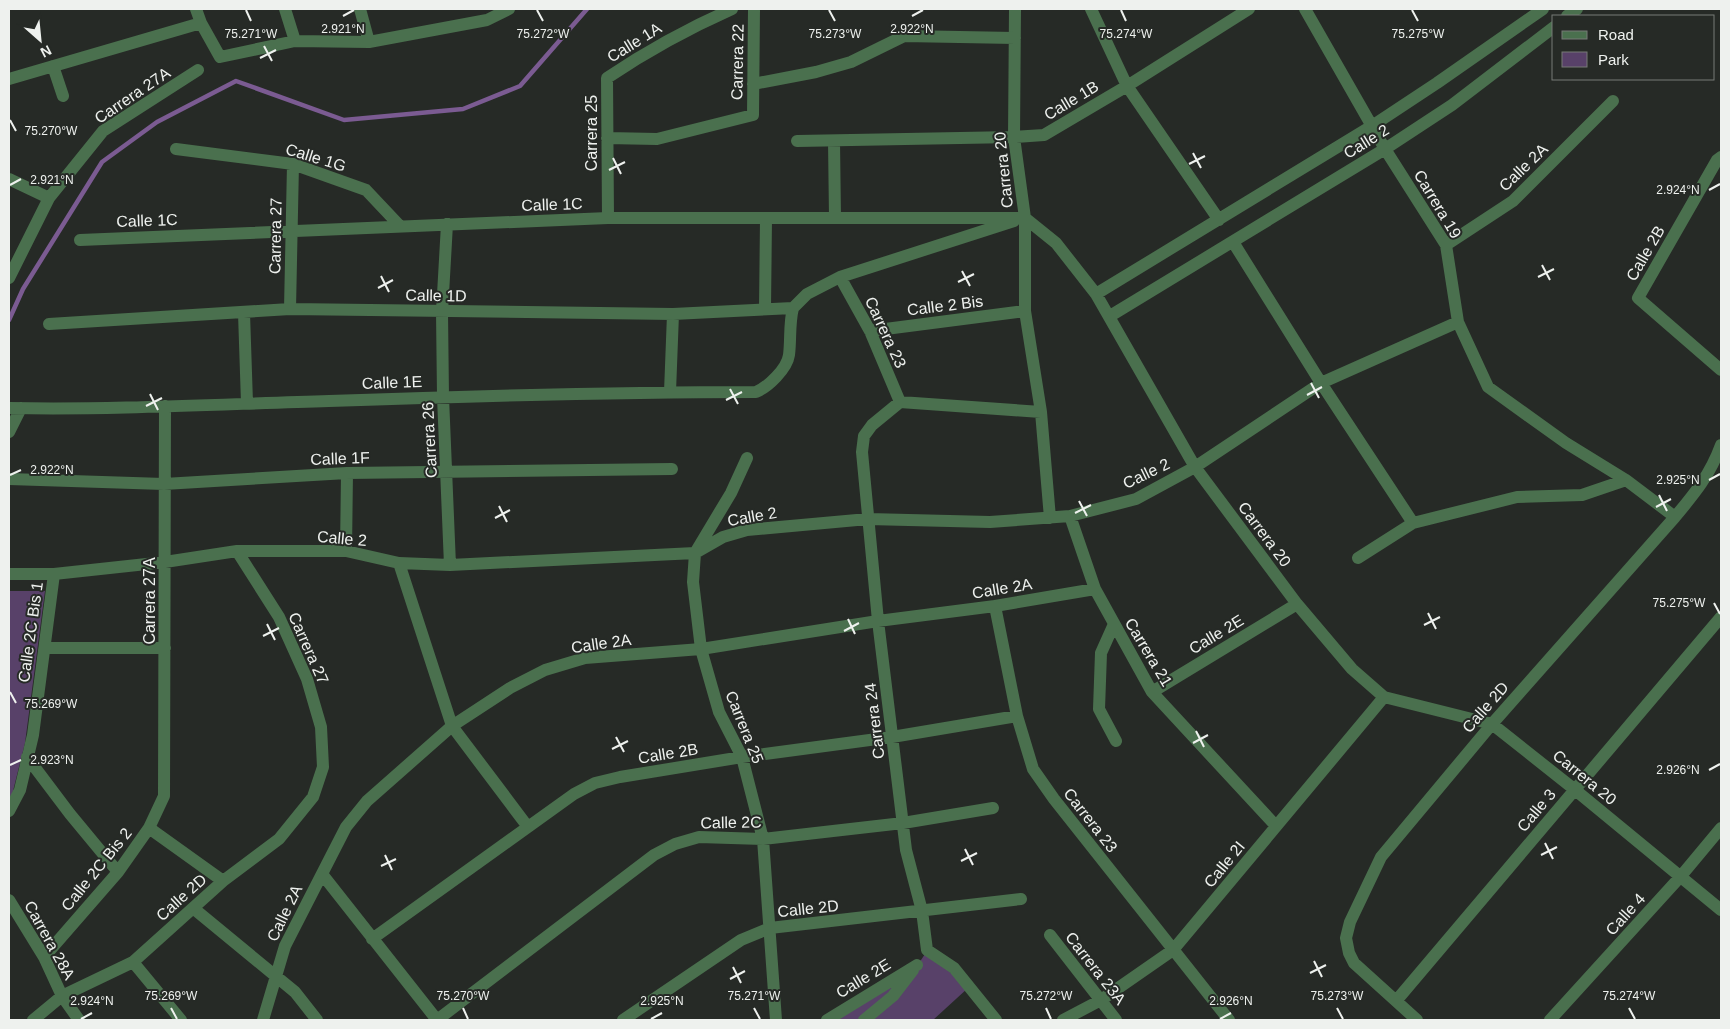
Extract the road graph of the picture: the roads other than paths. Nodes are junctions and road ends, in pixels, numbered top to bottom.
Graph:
1 (196, 9) edge
2 (284, 9) edge
3 (360, 9) edge
4 (509, 9) edge
5 (732, 9) edge
6 (754, 9) edge
7 (1015, 9) edge
8 (1091, 9) edge
9 (1249, 9) edge
10 (1306, 9) edge
11 (1543, 9) edge
12 (486, 14) edge
13 (200, 23) junction
14 (1552, 28) edge
15 (1014, 38) junction
16 (295, 41) junction
17 (369, 42) junction
18 (53, 66) junction
19 (198, 70) dead end
20 (9, 78) edge
21 (607, 78) joint
22 (753, 84) junction
23 (1127, 86) junction
24 (63, 96) dead end
25 (1613, 102) dead end
26 (1372, 126) junction
27 (1014, 137) junction
28 (607, 138) junction
29 (797, 141) dead end
30 (834, 141) junction
31 (176, 149) dead end
32 (1385, 149) junction
33 (1721, 156) edge
34 (293, 164) junction
35 (9, 179) edge
36 (49, 198) junction
37 (608, 218) junction
38 (836, 218) junction
39 (1025, 218) junction
40 (766, 219) junction
41 (1219, 220) junction
42 (447, 224) junction
43 (400, 226) junction
44 (291, 230) junction
45 (80, 240) dead end
46 (1233, 242) junction
47 (1446, 245) junction
48 (840, 277) junction
49 (9, 278) edge
50 (1096, 294) junction
51 (793, 308) junction
52 (290, 309) junction
53 (765, 309) junction
54 (1025, 311) junction
55 (442, 312) junction
56 (244, 313) junction
57 (673, 314) junction
58 (1110, 316) junction
59 (1458, 322) junction
60 (49, 324) dead end
61 (870, 331) junction
62 (1721, 370) edge
63 (1321, 383) junction
64 (670, 392) junction
65 (443, 397) junction
66 (900, 402) junction
67 (247, 403) junction
68 (165, 406) junction
69 (15, 408) edge
70 (1041, 412) junction
71 (9, 432) edge
72 (1721, 445) edge
73 (747, 458) dead end
74 (1195, 466) junction
75 (672, 469) dead end
76 (447, 472) junction
77 (347, 473) junction
78 (9, 479) edge
79 (1626, 480) junction
80 (164, 484) junction
81 (1070, 516) junction
82 (1675, 517) junction
83 (1050, 518) junction
84 (868, 519) junction
85 (1413, 523) junction
86 (237, 551) junction
87 (346, 551) junction
88 (696, 553) junction
89 (1358, 558) dead end
90 (165, 562) junction
91 (399, 563) junction
92 (450, 565) junction
93 (9, 574) edge
94 (54, 574) junction
95 (1095, 590) junction
96 (1297, 604) junction
97 (995, 606) junction
98 (878, 621) junction
99 (1114, 624) junction
100 (1719, 624) edge
101 (44, 648) junction
102 (165, 648) junction
103 (701, 648) junction
104 (1152, 692) junction
105 (1384, 697) junction
106 (1017, 716) junction
107 (1492, 724) junction
108 (452, 726) junction
109 (892, 737) junction
110 (1116, 741) dead end
111 (28, 757) junction
112 (742, 757) junction
113 (323, 767) joint
114 (1574, 789) junction
115 (164, 796) joint
116 (993, 808) dead end
117 (9, 810) edge
118 (903, 823) junction
119 (1276, 826) junction
120 (528, 827) junction
121 (149, 828) junction
122 (1721, 828) edge
123 (763, 839) junction
124 (118, 872) junction
125 (322, 874) junction
126 (1681, 876) junction
127 (223, 880) junction
128 (1021, 899) dead end
129 (9, 900) edge
130 (194, 908) junction
131 (1721, 910) edge
132 (922, 911) junction
133 (770, 928) junction
134 (1050, 935) dead end
135 (372, 939) junction
136 (927, 950) junction
137 (1174, 950) junction
138 (44, 957) junction
139 (133, 962) junction
140 (917, 965) junction
141 (276, 976) junction
142 (62, 996) junction
143 (1101, 1000) junction
144 (1396, 1001) junction
145 (33, 1020) edge
146 (79, 1020) edge
147 (181, 1020) edge
148 (264, 1020) edge
149 (317, 1020) edge
150 (437, 1020) edge
151 (623, 1020) edge
152 (776, 1020) edge
153 (827, 1020) edge
154 (866, 1020) edge
155 (996, 1020) edge
156 (1063, 1020) edge
157 (1116, 1020) edge
158 (1229, 1020) edge
159 (1417, 1020) edge
160 (1550, 1020) edge

1 - 13 street
2 - 16 street
3 - 17 street
4 - 12 street
5 - 21 street, Calle 1A
6 - 22 street, Carrera 22
7 - 15 street, Carrera 20
8 - 23 street
9 - 23 street, Calle 1B
10 - 26 street, Carrera 19
11 - 26 street, Calle 2
12 - 17 street
13 - 16 street
13 - 18 street
14 - 32 street, Calle 2
15 - 22 street
15 - 27 street, Carrera 20
16 - 17 street
18 - 20 street
18 - 24 street
19 - 36 street, Carrera 27A
21 - 28 street, Carrera 25
22 - 28 street, Carrera 22
23 - 27 street, Calle 1B
23 - 41 street
25 - 47 street, Calle 2A
26 - 32 street, Carrera 19
26 - 41 street, Calle 2
27 - 30 street, Calle 1B
27 - 39 street, Carrera 20
28 - 37 street, Carrera 25
29 - 30 street, Calle 1B
30 - 38 street
31 - 34 street, Calle 1G
32 - 46 street, Calle 2
32 - 47 street, Carrera 19
33 - 62 street, Calle 2B
34 - 43 street, Calle 1G
34 - 44 street, Carrera 27
35 - 36 street
36 - 49 street, Carrera 27A
37 - 40 street, Calle 1C
37 - 42 street, Calle 1C
38 - 39 street, Calle 1C
38 - 40 street, Calle 1C
39 - 48 street
39 - 50 street, Carrera 20
39 - 54 street
40 - 53 street
41 - 50 street, Calle 2
42 - 43 street, Calle 1C
42 - 55 street, Carrera 26
43 - 44 street, Calle 1C
44 - 45 street, Calle 1C
44 - 52 street, Carrera 27
46 - 58 street, Calle 2
46 - 63 street
47 - 59 street, Carrera 19
48 - 51 street
48 - 61 street, Carrera 23
50 - 58 street, Carrera 20
51 - 53 street, Calle 1D
51 - 64 street, Calle 1E
52 - 55 street, Calle 1D
52 - 56 street, Calle 1D
53 - 57 street, Calle 1D
54 - 61 street, Calle 2 Bis
54 - 70 street
55 - 57 street, Calle 1D
55 - 65 street, Carrera 26
56 - 60 street, Calle 1D
56 - 67 street
57 - 64 street
58 - 74 street, Carrera 20
59 - 63 street, Calle 2
59 - 79 street, Carrera 19
61 - 66 street, Carrera 23
63 - 74 street, Calle 2
63 - 85 street
64 - 65 street, Calle 1E
65 - 67 street, Calle 1E
65 - 76 street, Carrera 26
66 - 70 street
66 - 84 street, Carrera 24
67 - 68 street, Calle 1E
68 - 69 street, Calle 1E
68 - 80 street, Carrera 27A
69 - 71 street
70 - 83 street
72 - 82 street, Calle 2D
73 - 88 street, Carrera 25
74 - 81 street, Calle 2
74 - 96 street, Carrera 20
75 - 76 street, Calle 1F
76 - 77 street, Calle 1F
76 - 92 street, Carrera 26
77 - 80 street, Calle 1F
77 - 87 street
78 - 80 street, Calle 1F
79 - 82 street, Carrera 19
79 - 85 street
80 - 90 street, Carrera 27A
81 - 83 street, Calle 2
81 - 95 street, Carrera 21
82 - 107 street, Calle 2D
83 - 84 street, Calle 2
84 - 88 street, Calle 2
84 - 98 street, Carrera 24
85 - 89 street
86 - 87 street, Calle 2
86 - 90 street, Calle 2
86 - 113 street, Carrera 27
87 - 91 street, Calle 2
88 - 92 street, Calle 2
88 - 103 street, Carrera 25
90 - 94 street, Calle 2
90 - 102 street, Carrera 27A
91 - 92 street, Calle 2
91 - 108 street
93 - 94 street, Calle 2
94 - 101 street, Calle 2C Bis 1
95 - 97 street, Calle 2A
95 - 99 street, Carrera 21
96 - 104 street, Calle 2E
96 - 105 street, Carrera 20
97 - 98 street, Calle 2A
97 - 106 street, Carrera 23
98 - 103 street, Calle 2A
98 - 109 street, Carrera 24
99 - 104 street, Carrera 21
99 - 110 street
100 - 114 street, Calle 3
101 - 102 street
101 - 111 street, Calle 2C Bis 1
102 - 115 street, Carrera 27A
103 - 108 street, Calle 2A
103 - 112 street, Carrera 25
104 - 119 street, Carrera 21
105 - 107 street, Carrera 20
105 - 119 street, Calle 2I
106 - 109 street, Calle 2B
106 - 137 street, Carrera 23
107 - 114 street, Carrera 20
107 - 144 street, Calle 2D
108 - 120 street
108 - 125 street, Calle 2A
109 - 112 street, Calle 2B
109 - 118 street, Carrera 24
111 - 117 street, Calle 2C Bis 1
111 - 124 street
112 - 120 street, Calle 2B
112 - 123 street, Carrera 25
113 - 127 street, Calle 2D
114 - 126 street, Carrera 20
114 - 144 street, Calle 3
115 - 121 street, Calle 2C Bis 2
116 - 118 street, Calle 2C
118 - 123 street, Calle 2C
118 - 132 street, Carrera 24
119 - 137 street, Calle 2I
120 - 135 street, Calle 2B
121 - 124 street, Calle 2C Bis 2
121 - 127 street
122 - 126 street, Calle 4
123 - 133 street, Carrera 25
123 - 150 street, Calle 2C
124 - 138 street, Calle 2C Bis 2
125 - 135 street
125 - 141 street, Calle 2A
126 - 131 street, Carrera 20
126 - 160 street, Calle 4
127 - 130 street, Calle 2D
128 - 132 street, Calle 2D
129 - 138 street, Carrera 28A
130 - 139 street, Calle 2D
130 - 141 street
132 - 133 street, Calle 2D
132 - 136 street, Carrera 24
133 - 151 street, Calle 2D
133 - 152 street, Carrera 25
134 - 143 street, Carrera 23A
135 - 150 street
136 - 140 street, Calle 2E
136 - 155 street
137 - 143 street, Calle 2I
137 - 158 street, Carrera 23
138 - 142 street, Carrera 28A
139 - 142 street, Calle 2D
139 - 147 street
140 - 153 street, Calle 2E
140 - 154 street, Calle 2E
141 - 148 street, Calle 2A
141 - 149 street
142 - 145 street, Calle 2D
142 - 146 street, Carrera 28A
143 - 156 street, Calle 2I
143 - 157 street, Carrera 23A
144 - 159 street

